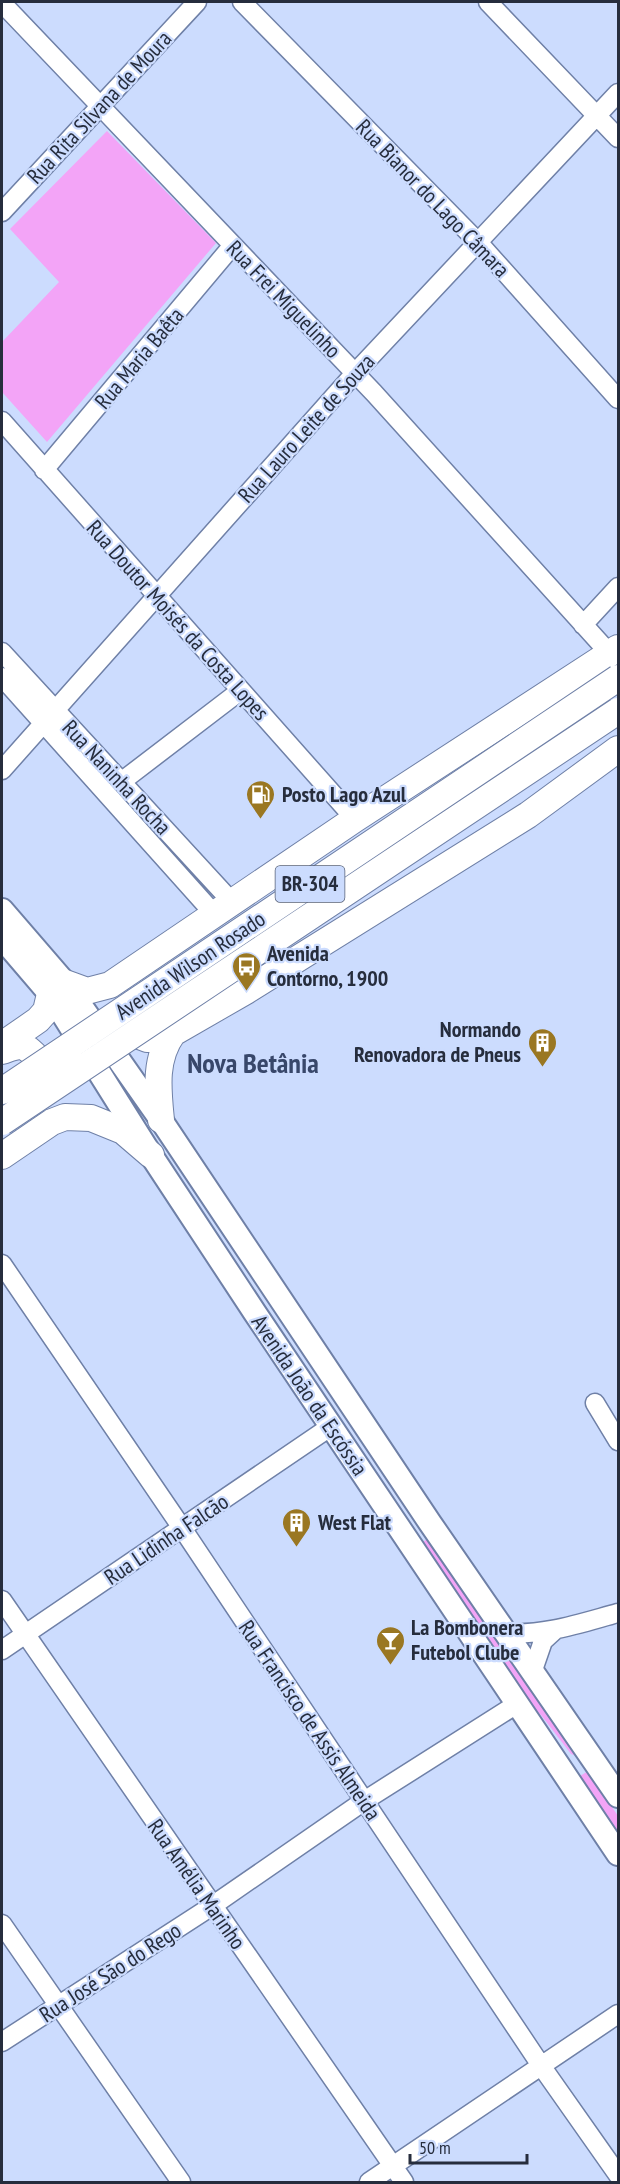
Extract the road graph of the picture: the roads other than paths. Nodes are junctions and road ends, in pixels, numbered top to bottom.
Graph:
1 (196, 2) edge
2 (242, 2) edge
3 (488, 2) edge
4 (2, 3) edge
5 (618, 93) edge
6 (100, 106) junction
7 (597, 116) junction
8 (618, 138) edge
9 (2, 212) edge
10 (478, 242) junction
11 (233, 245) junction
12 (355, 373) junction
13 (618, 399) edge
14 (2, 422) edge
15 (44, 470) junction
16 (618, 587) edge
17 (156, 596) junction
18 (583, 625) junction
19 (614, 651) edge
20 (2, 652) edge
21 (2, 677) edge
22 (618, 678) edge
23 (240, 691) junction
24 (618, 711) edge
25 (49, 717) junction
26 (618, 749) edge
27 (2, 770) edge
28 (121, 782) junction
29 (355, 819) junction
30 (224, 909) junction
31 (2, 910) edge
32 (2, 938) edge
33 (110, 985) junction
34 (57, 989) junction
35 (173, 1033) junction
36 (2, 1045) edge
37 (2, 1052) edge
38 (2, 1091) edge
39 (161, 1120) junction
40 (2, 1122) edge
41 (27, 1139) junction
42 (151, 1155) junction
43 (2, 1156) edge
44 (2, 1264) edge
45 (255, 1313) junction
46 (334, 1381) junction
47 (595, 1403) dead end
48 (330, 1427) junction
49 (618, 1441) edge
50 (358, 1468) junction
51 (430, 1523) junction
52 (182, 1528) junction
53 (2, 1600) edge
54 (618, 1613) edge
55 (555, 1630) junction
56 (504, 1633) junction
57 (25, 1634) junction
58 (2, 1650) edge
59 (532, 1670) junction
60 (517, 1704) junction
61 (531, 1724) junction
62 (593, 1757) junction
63 (618, 1796) edge
64 (364, 1801) junction
65 (618, 1854) edge
66 (212, 1906) junction
67 (2, 1924) edge
68 (58, 2006) junction
69 (618, 2014) edge
70 (2, 2042) edge
71 (542, 2067) junction
72 (393, 2166) junction
73 (618, 2175) edge
74 (181, 2182) edge
75 (369, 2182) edge
76 (404, 2182) edge

1 - 6 street, Rua Rita Silvana de Moura
2 - 10 street, Rua Bianor do Lago Câmara
3 - 7 street
4 - 6 street, Rua Frei Miguelinho
5 - 7 street, Rua Lauro Leite de Souza
6 - 9 street, Rua Rita Silvana de Moura
6 - 11 street, Rua Frei Miguelinho
7 - 8 street
7 - 10 street, Rua Lauro Leite de Souza
10 - 12 street, Rua Lauro Leite de Souza
10 - 13 street, Rua Bianor do Lago Câmara
11 - 12 street, Rua Frei Miguelinho
11 - 15 street, Rua Maria Baêta
12 - 17 street, Rua Lauro Leite de Souza
12 - 18 street, Rua Frei Miguelinho
14 - 15 street, Rua Doutor Moisés da Costa Lopes
15 - 17 street, Rua Doutor Moisés da Costa Lopes
16 - 18 street
17 - 23 street, Rua Doutor Moisés da Costa Lopes
17 - 25 street, Rua Lauro Leite de Souza
18 - 19 street, Rua Frei Miguelinho
19 - 29 highway
20 - 25 street, Rua Naninha Rocha
21 - 25 street, Rua Naninha Rocha
22 - 38 highway, Avenida Wilson Rosado / BR-304, bridge
23 - 28 street
23 - 29 street, Rua Doutor Moisés da Costa Lopes
24 - 40 highway, Avenida Wilson Rosado / BR-304, bridge
25 - 27 street, Rua Lauro Leite de Souza
25 - 28 street, Rua Naninha Rocha
25 - 30 street, Rua Naninha Rocha
26 - 35 highway
28 - 30 street, Rua Naninha Rocha
29 - 30 highway
30 - 33 highway
31 - 34 main road, Avenida João da Escóssia
32 - 34 main road, Avenida João da Escóssia
33 - 34 highway
33 - 35 highway
34 - 36 highway
34 - 39 main road, Avenida João da Escóssia
34 - 42 main road, Avenida João da Escóssia
35 - 39 highway
37 - 41 highway
39 - 46 main road, Avenida João da Escóssia
41 - 42 highway
41 - 43 highway
42 - 45 main road, Avenida João da Escóssia
44 - 52 street, Rua Francisco de Assis Almeida
45 - 46 main road
45 - 48 main road, Avenida João da Escóssia
46 - 51 main road, Avenida João da Escóssia
47 - 49 street
48 - 50 main road, Avenida João da Escóssia
48 - 52 street, Rua Lidinha Falcão
50 - 51 main road
50 - 60 main road, Avenida João da Escóssia
51 - 56 main road, Avenida João da Escóssia
52 - 57 street, Rua Lidinha Falcão
52 - 64 street, Rua Francisco de Assis Almeida
53 - 57 street, Rua Amélia Marinho
54 - 55 street
55 - 56 street
55 - 59 street
56 - 59 main road, Avenida João da Escóssia
57 - 58 street, Rua Lidinha Falcão
57 - 66 street, Rua Amélia Marinho
59 - 62 main road, Avenida João da Escóssia
60 - 61 main road, Avenida João da Escóssia
60 - 64 street, Rua José São do Rego
61 - 62 main road
61 - 65 main road, Avenida João da Escóssia
62 - 63 main road, Avenida João da Escóssia
64 - 66 street, Rua José São do Rego
64 - 71 street, Rua Francisco de Assis Almeida
66 - 68 street, Rua José São do Rego
66 - 72 street, Rua Amélia Marinho
67 - 68 street
68 - 70 street, Rua José São do Rego
68 - 74 street
69 - 71 street
71 - 72 street
71 - 73 street, Rua Francisco de Assis Almeida
72 - 75 street
72 - 76 street, Rua Amélia Marinho

